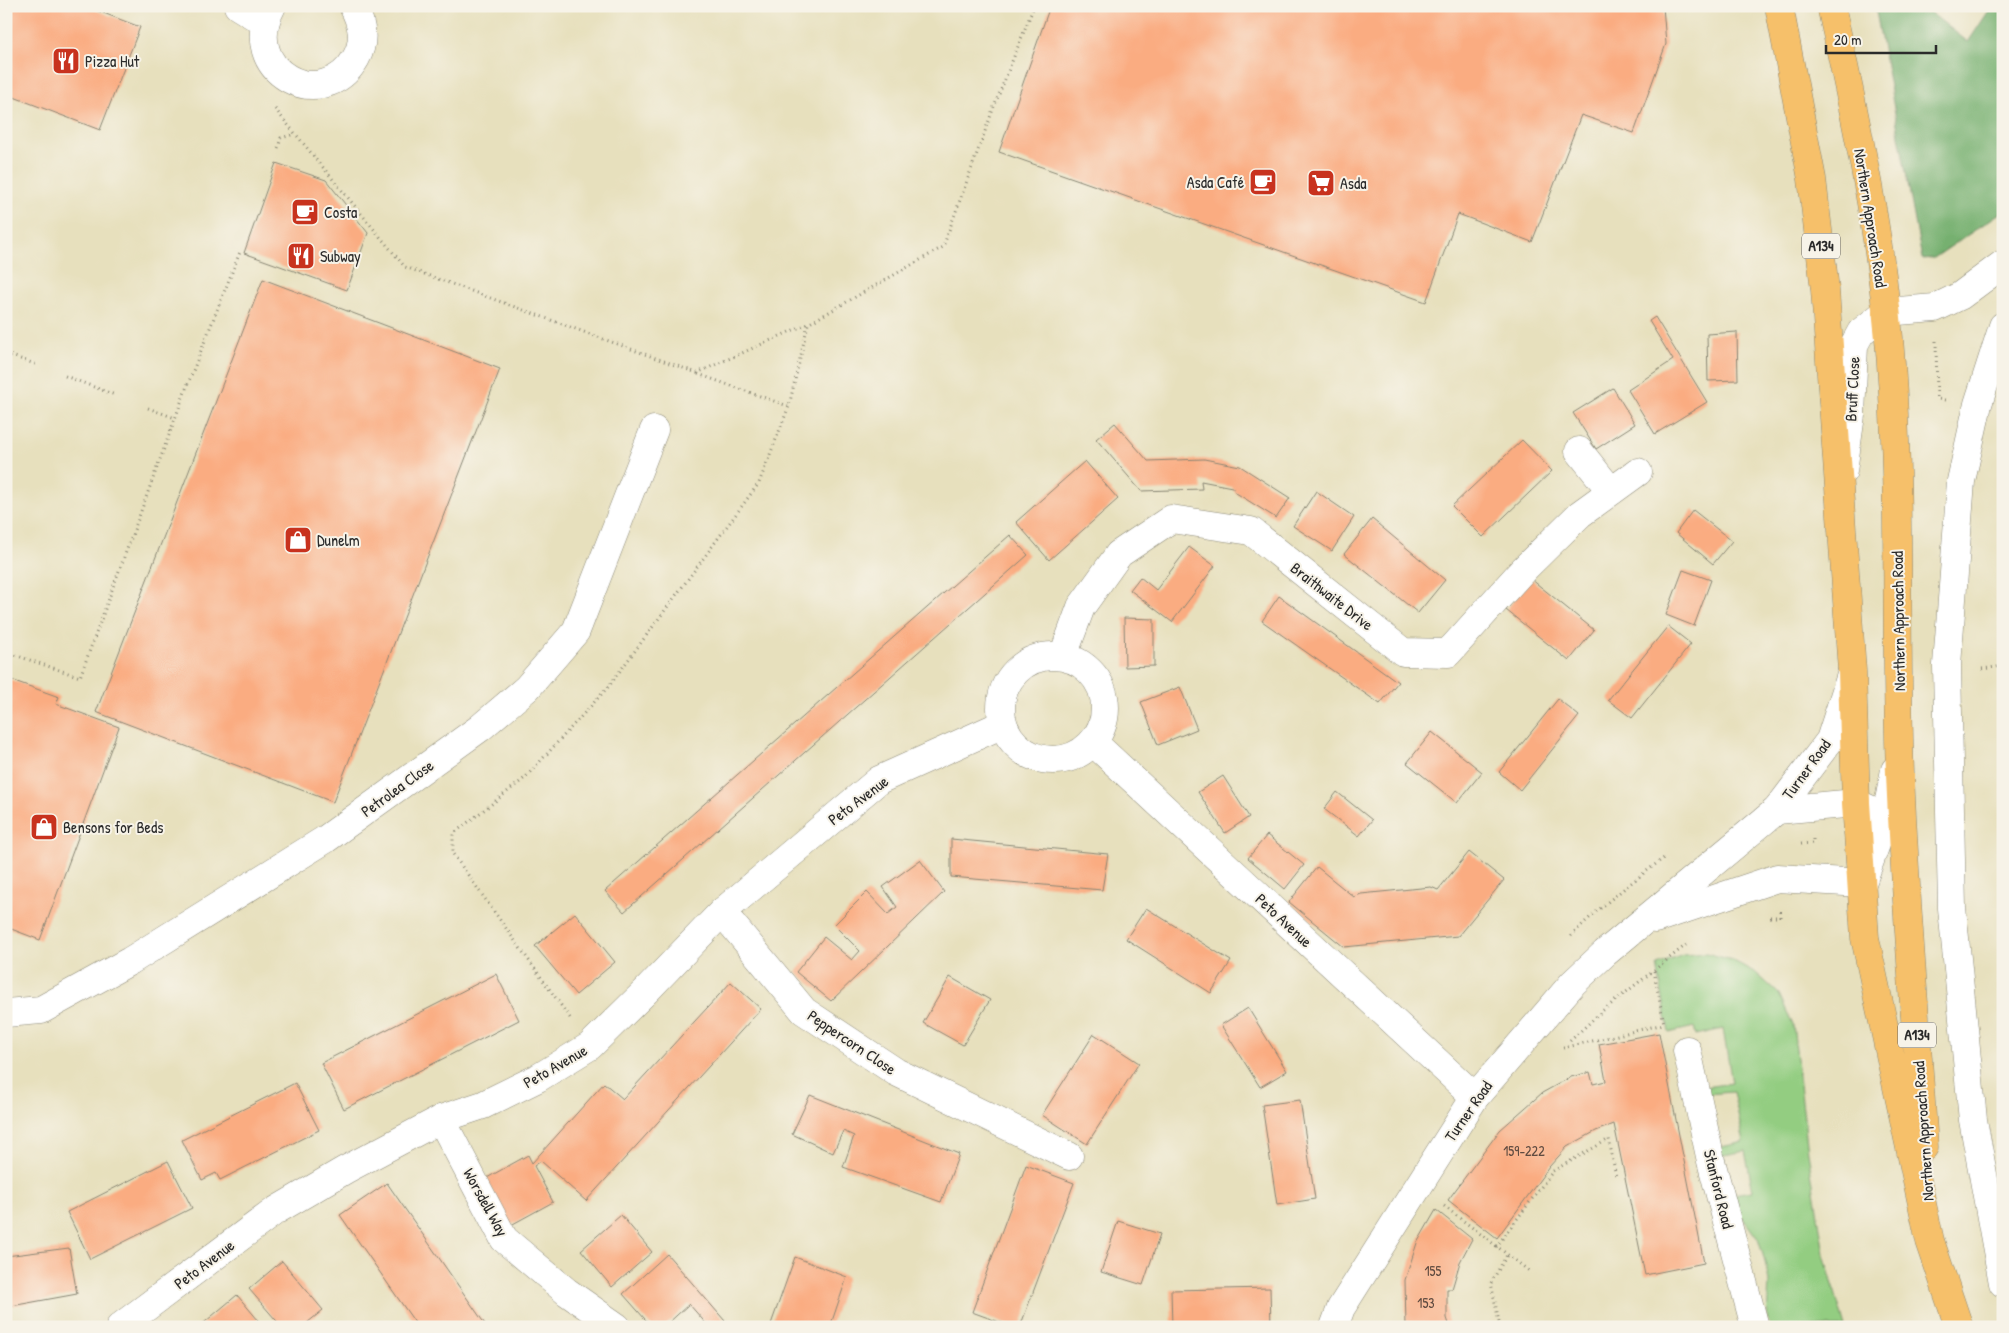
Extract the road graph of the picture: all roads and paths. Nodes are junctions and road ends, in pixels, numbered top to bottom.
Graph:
1 (238, 6) edge
2 (353, 6) edge
3 (1034, 6) edge
4 (1779, 6) edge
5 (1832, 6) edge
6 (268, 14) edge
7 (272, 105) dead end
8 (295, 134) junction
9 (278, 148) dead end
10 (240, 252) dead end
11 (2003, 264) edge
12 (1886, 312) junction
13 (808, 324) junction
14 (2003, 326) edge
15 (6, 354) edge
16 (35, 364) dead end
17 (697, 373) junction
18 (65, 376) dead end
19 (115, 395) dead end
20 (789, 406) junction
21 (148, 408) dead end
22 (175, 418) junction
23 (654, 430) dead end
24 (1579, 451) dead end
25 (1638, 472) dead end
26 (1839, 489) junction
27 (1611, 491) junction
28 (6, 652) edge
29 (1063, 656) junction
30 (2003, 666) edge
31 (1852, 671) junction
32 (1982, 679) dead end
33 (1003, 724) junction
34 (1094, 743) junction
35 (1856, 803) junction
36 (1777, 810) junction
37 (1894, 823) junction
38 (1862, 883) junction
39 (722, 912) junction
40 (1763, 917) dead end
41 (1780, 917) dead end
42 (1640, 924) junction
43 (1693, 940) dead end
44 (1654, 971) junction
45 (1997, 1005) dead end
46 (6, 1014) edge
47 (1664, 1024) junction
48 (2003, 1044) edge
49 (590, 1046) junction
50 (1563, 1048) junction
51 (1687, 1050) joint
52 (1556, 1054) dead end
53 (1475, 1097) junction
54 (442, 1119) junction
55 (1069, 1156) dead end
56 (1616, 1177) dead end
57 (1441, 1204) dead end
58 (1930, 1241) junction
59 (1496, 1247) junction
60 (1507, 1255) junction
61 (1529, 1272) dead end
62 (2003, 1283) edge
63 (126, 1325) edge
64 (617, 1327) edge
65 (1334, 1327) edge
66 (1500, 1327) edge
67 (1755, 1327) edge
68 (1959, 1327) edge

1 - 6 street
2 - 6 street
3 - 13 path
4 - 26 main road, A134
5 - 12 main road, Northern Approach Road / A134
7 - 8 path
8 - 9 path
8 - 17 path
10 - 22 path
11 - 12 street
12 - 26 street, Bruff Close
12 - 37 main road, Northern Approach Road / A134
13 - 17 path
13 - 20 path
14 - 62 street
15 - 16 path
17 - 20 path
18 - 19 path
20 - 49 path
21 - 22 path
22 - 28 path
23 - 46 street, Petrolea Close
24 - 27 street
25 - 27 street, Braithwaite Drive
26 - 31 main road, A134
27 - 29 street, Braithwaite Drive
29 - 33 street
29 - 34 street
30 - 32 path
31 - 35 main road, A134
31 - 36 street, Turner Road
33 - 34 street
33 - 39 street, Peto Avenue
34 - 53 street, Peto Avenue
35 - 36 street, Turner Road
35 - 37 street, Turner Road
35 - 38 main road, A134
36 - 42 street, Turner Road
37 - 38 street
37 - 58 main road, Northern Approach Road / A134
38 - 42 street, Turner Road
38 - 58 main road, Northern Approach Road / A134
39 - 49 street, Peto Avenue
39 - 55 street, Peppercorn Close
40 - 41 path
42 - 53 street, Turner Road
43 - 44 path
44 - 47 path
44 - 50 path
45 - 48 path
47 - 50 path
47 - 51 path
49 - 54 street, Peto Avenue
50 - 52 path
51 - 67 street, Stanford Road
53 - 65 street, Turner Road
54 - 63 street, Peto Avenue
54 - 64 street, Worsdell Way
56 - 59 path
57 - 59 path
58 - 68 main road, Northern Approach Road / A134
59 - 60 path
60 - 61 path
60 - 66 path

